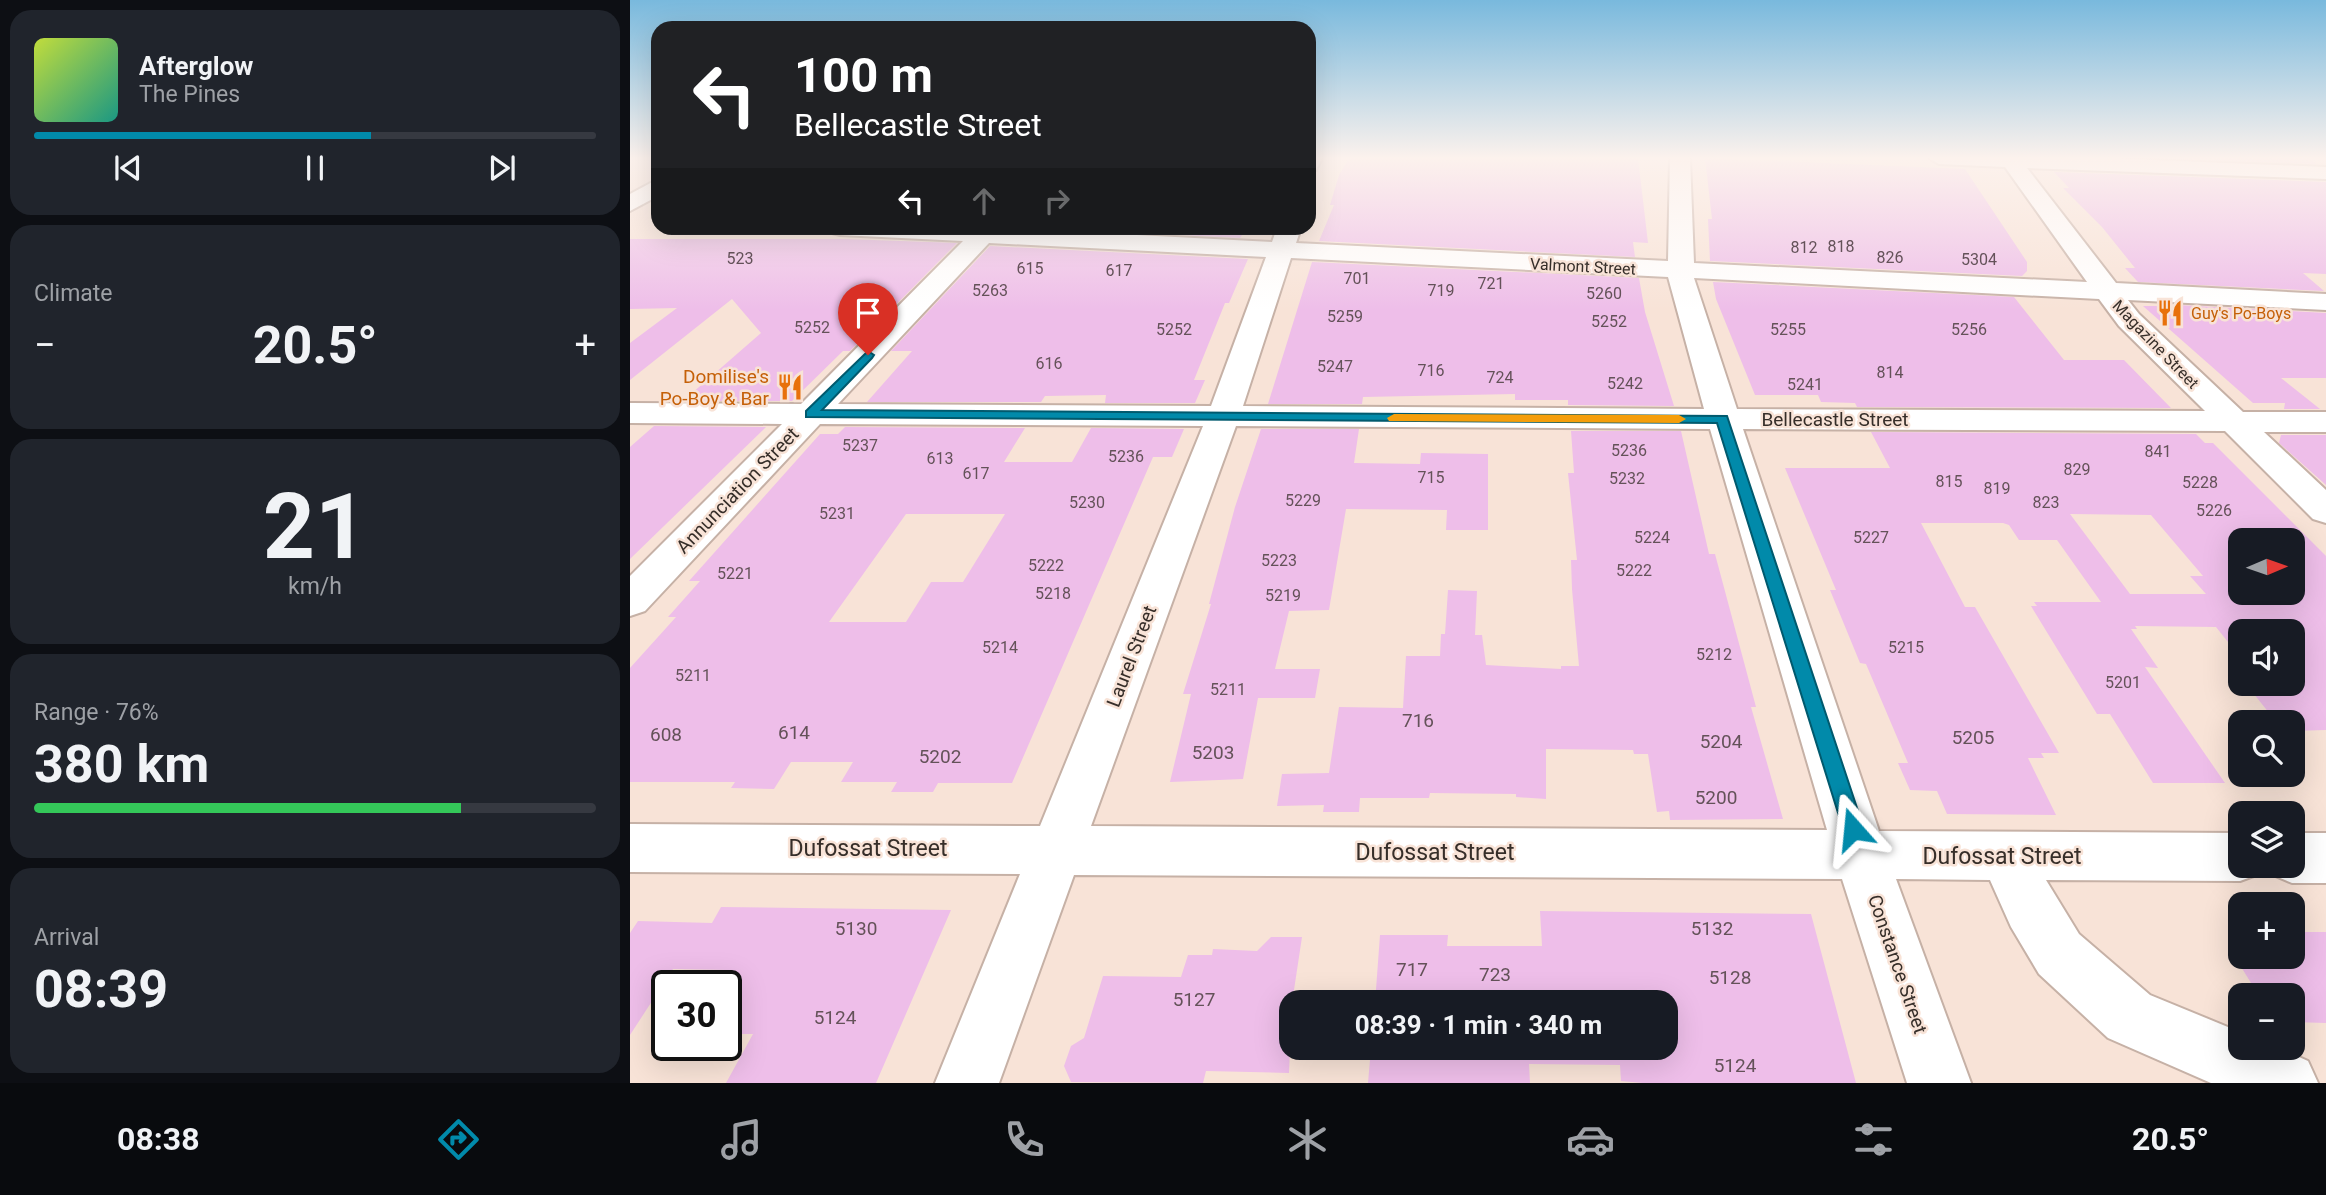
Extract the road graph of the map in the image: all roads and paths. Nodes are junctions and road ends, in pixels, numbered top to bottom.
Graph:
1 (1680, 209) edge
2 (2045, 209) edge
3 (983, 235) edge
4 (1115, 235) edge
5 (1286, 239) edge
6 (1679, 270) junction
7 (2107, 293) junction
8 (2326, 302) edge
9 (630, 413) edge
10 (811, 414) junction
11 (1223, 418) junction
12 (1722, 419) junction
13 (2232, 422) junction
14 (2326, 422) edge
15 (2326, 511) edge
16 (630, 601) edge
17 (630, 848) edge
18 (1056, 849) junction
19 (1861, 855) junction
20 (2006, 856) junction
21 (2228, 857) edge
22 (2305, 858) edge
23 (2326, 858) edge
24 (967, 1083) edge
25 (1939, 1083) edge
26 (2286, 1083) edge

1 - 6 street, Constance Street
2 - 7 street, Magazine Street
3 - 10 street, Annunciation Street
4 - 5 street, Valmont Street
5 - 6 street, Valmont Street
5 - 11 street, Laurel Street
6 - 7 street, Valmont Street
6 - 12 street, Constance Street
7 - 8 street, Valmont Street
7 - 13 street, Magazine Street
9 - 10 street, Bellecastle Street
10 - 11 street, Bellecastle Street
10 - 16 street, Annunciation Street
11 - 12 street, Bellecastle Street
11 - 18 street, Laurel Street
12 - 13 street, Bellecastle Street
12 - 19 street, Constance Street
13 - 14 street, Bellecastle Street
13 - 15 street, Magazine Street
17 - 18 street, Dufossat Street
18 - 19 street, Dufossat Street
18 - 24 street, Laurel Street
19 - 20 street, Dufossat Street
19 - 25 street, Constance Street
20 - 21 street, Dufossat Street
20 - 26 street
22 - 23 street

